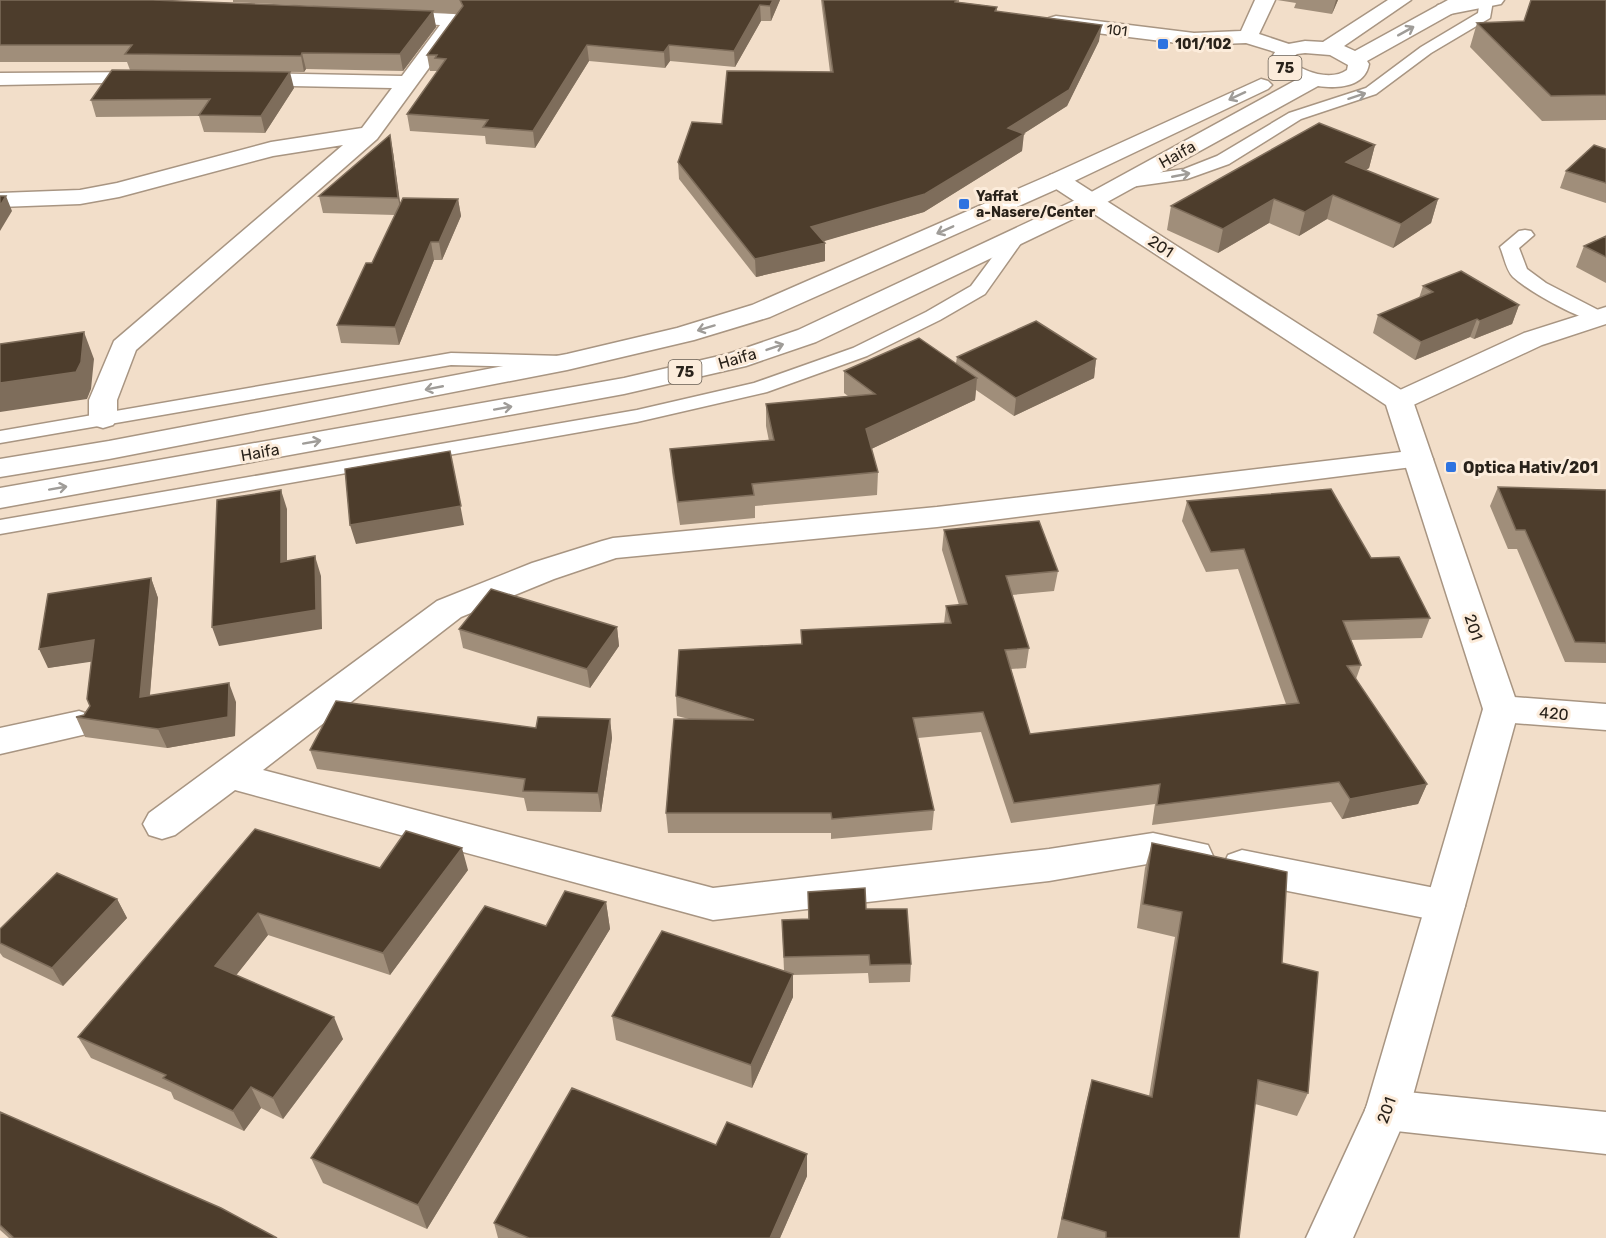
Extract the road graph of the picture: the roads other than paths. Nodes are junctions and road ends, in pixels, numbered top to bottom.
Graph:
1 (1265, 0) edge
2 (1401, 0) edge
3 (1490, 1) edge
4 (1453, 5) edge
5 (373, 16) edge
6 (1035, 20) edge
7 (1248, 37) junction
8 (1327, 48) junction
9 (1355, 59) junction
10 (1297, 67) junction
11 (177, 78) edge
12 (223, 78) edge
13 (0, 79) edge
14 (407, 82) junction
15 (369, 134) junction
16 (1058, 180) junction
17 (1123, 183) junction
18 (0, 200) edge
19 (1092, 201) junction
20 (1525, 235) dead end
21 (1017, 236) junction
22 (1602, 316) edge
23 (567, 362) junction
24 (1399, 401) junction
25 (103, 419) junction
26 (0, 437) edge
27 (1418, 459) junction
28 (0, 468) edge
29 (0, 498) edge
30 (0, 527) edge
31 (1501, 709) junction
32 (1606, 717) edge
33 (79, 724) edge
34 (0, 741) edge
35 (231, 776) junction
36 (162, 824) dead end
37 (1445, 906) junction
38 (1387, 1110) junction
39 (1606, 1132) edge
40 (1329, 1238) edge

1 - 7 main road
2 - 8 main road
3 - 4 main road
17 -> 3 lane
9 -> 4 main road
5 - 14 main road
6 - 7 main road, 101
7 - 10 main road
8 - 9 main road, 75
8 - 10 main road, 75
9 - 10 main road, 75
10 -> 16 main road, Haifa / 75
10 - 17 main road, Haifa / 75
11 - 13 main road
12 - 14 main road
14 - 15 main road
15 - 18 main road
15 - 25 main road
16 - 19 main road, 201
16 -> 23 main road, Haifa / 75
17 - 19 main road, Haifa / 75
19 - 21 main road, Haifa / 75
19 - 24 main road, 201
20 - 22 lane
29 -> 21 main road, Haifa / 75
21 - 30 lane
22 - 24 main road
23 - 25 lane
23 -> 28 main road, Haifa / 75
24 - 27 main road, 201
25 - 26 lane
27 - 31 main road, 201
27 - 35 main road
31 - 32 main road, 420
31 - 37 main road, 201
33 - 34 main road
35 - 36 main road
35 - 37 main road
37 - 38 main road, 201
38 - 39 main road
38 - 40 main road, 201

